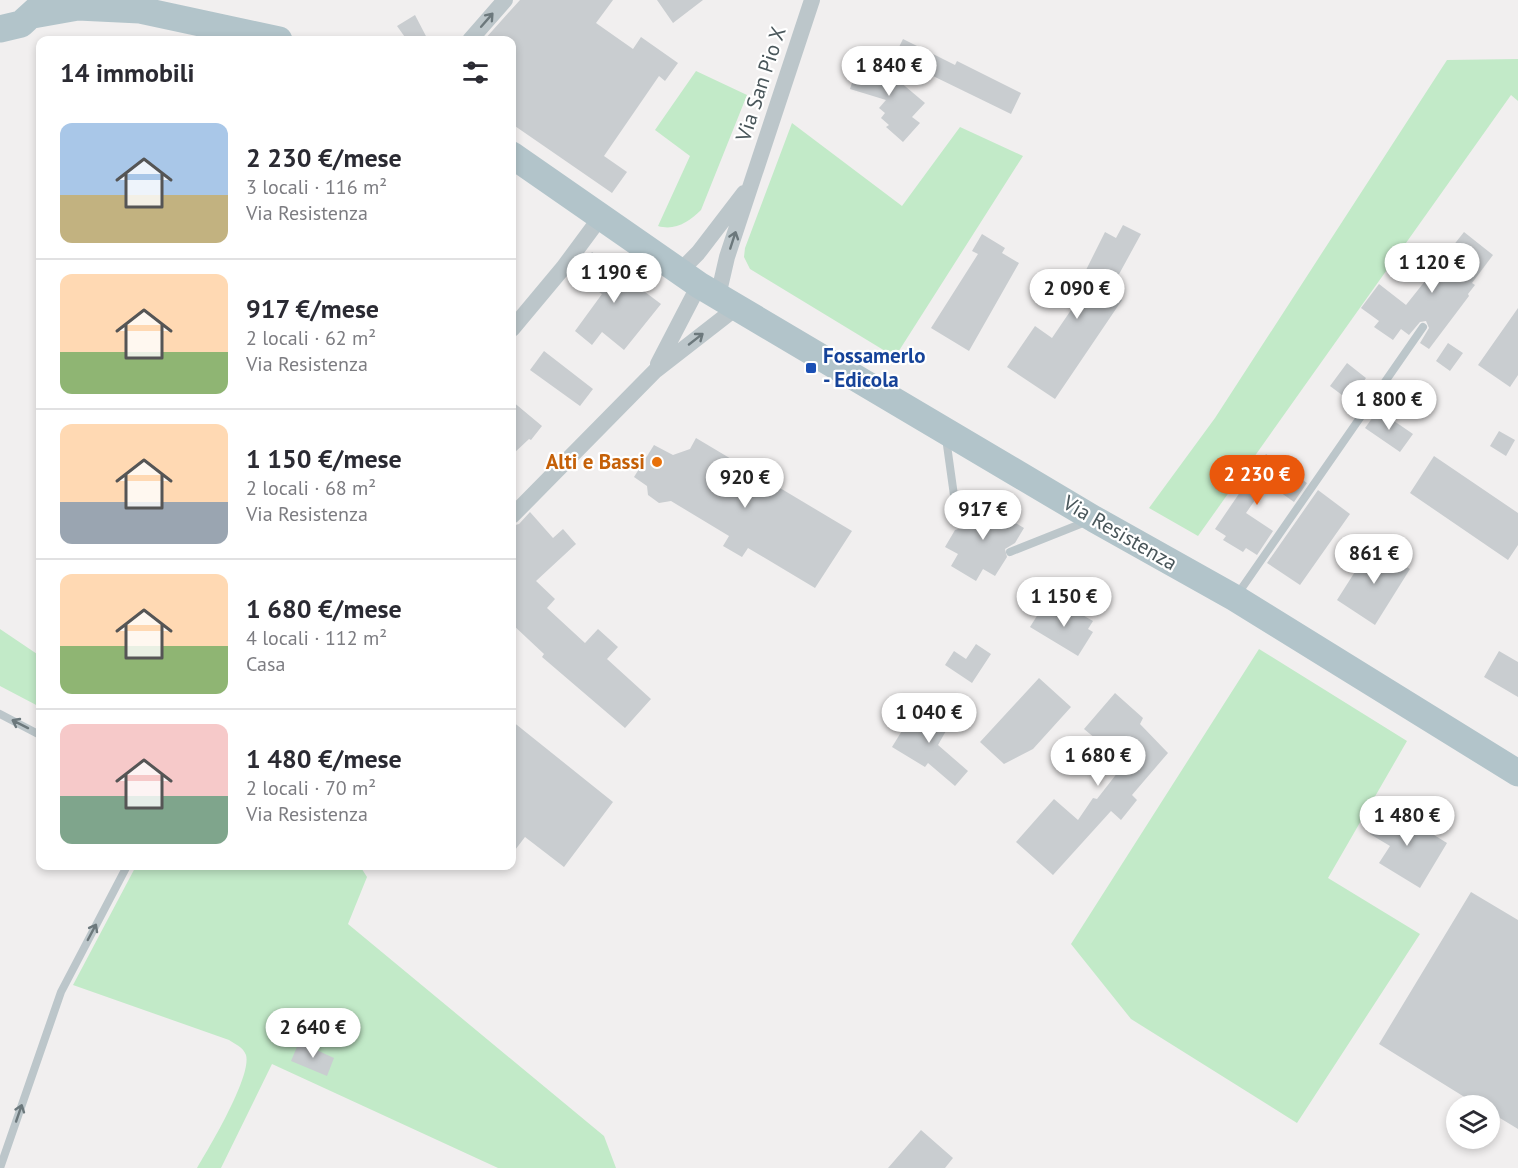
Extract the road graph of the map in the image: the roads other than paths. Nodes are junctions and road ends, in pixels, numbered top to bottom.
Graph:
1 (505, 0) edge
2 (812, 0) edge
3 (129, 5) edge
4 (39, 8) edge
5 (0, 29) edge
6 (262, 36) edge
7 (474, 36) edge
8 (516, 158) edge
9 (752, 183) junction
10 (600, 218) junction
11 (708, 290) junction
12 (516, 324) edge
13 (1423, 327) dead end
14 (655, 370) junction
15 (944, 429) junction
16 (516, 512) edge
17 (1094, 519) junction
18 (958, 524) dead end
19 (1010, 552) dead end
20 (1235, 598) junction
21 (0, 714) edge
22 (36, 733) edge
23 (1518, 773) edge
24 (125, 870) edge
25 (0, 1168) edge

7 -> 1 street
2 - 9 street, Via San Pio X
3 - 4 main road
3 - 6 main road
4 - 5 main road
8 - 10 main road, Via Resistenza
11 -> 9 street, Via San Pio X
9 - 11 street, Via San Pio X
10 - 11 main road, Via Resistenza
10 - 12 street
14 -> 11 street
11 - 14 street
11 - 15 main road, Via Resistenza
13 - 20 lane
14 - 16 street
15 - 17 main road, Via Resistenza
15 - 18 lane
17 - 19 lane
17 - 20 main road, Via Resistenza
20 - 23 main road, Via Resistenza
22 -> 21 lane
25 -> 24 lane

